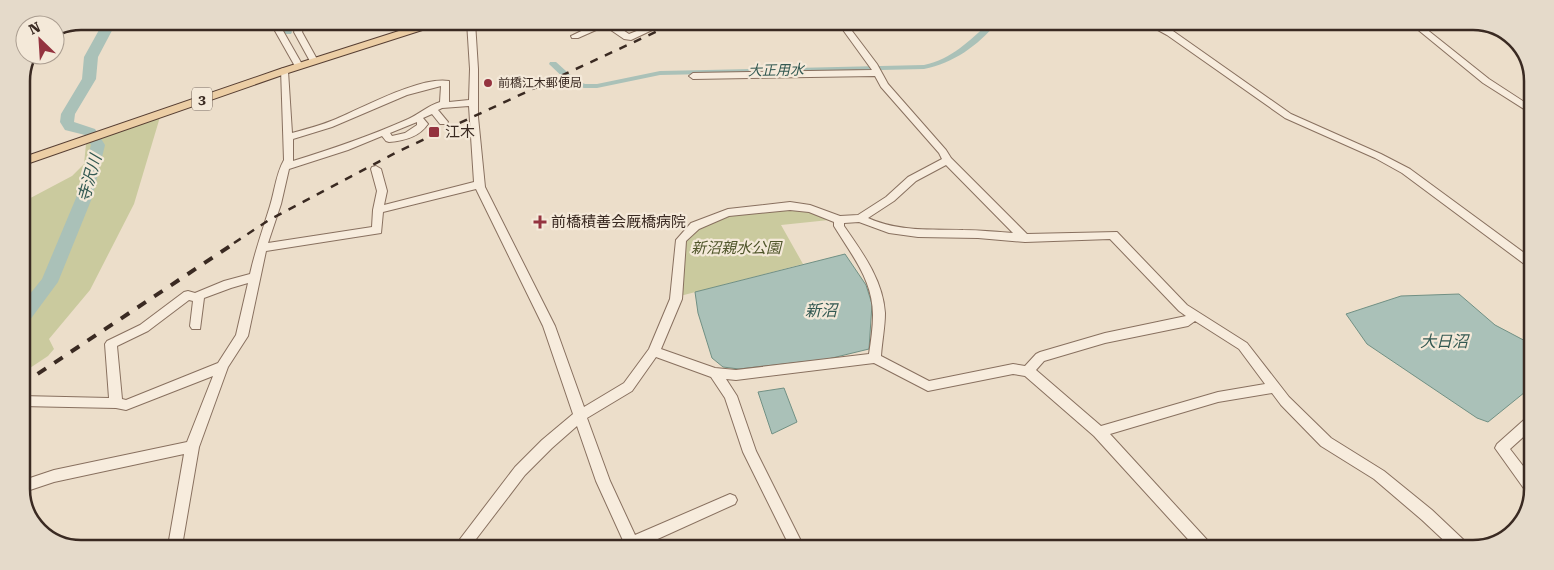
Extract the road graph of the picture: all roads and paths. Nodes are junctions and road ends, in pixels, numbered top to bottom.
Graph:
1 (280, 30) edge
2 (299, 30) edge
3 (412, 30) edge
4 (472, 30) edge
5 (589, 30) edge
6 (616, 30) edge
7 (646, 30) edge
8 (847, 30) edge
9 (1164, 30) edge
10 (1422, 30) edge
11 (575, 36) dead end
12 (306, 64) junction
13 (875, 69) junction
14 (284, 71) junction
15 (693, 76) dead end
16 (472, 103) junction
17 (444, 104) junction
18 (1524, 106) edge
19 (432, 108) junction
20 (443, 122) dead end
21 (288, 137) junction
22 (30, 159) edge
23 (947, 160) junction
24 (285, 167) junction
25 (376, 170) dead end
26 (480, 184) junction
27 (378, 210) junction
28 (860, 218) junction
29 (839, 220) junction
30 (1025, 238) junction
31 (261, 248) junction
32 (1524, 258) edge
33 (255, 277) junction
34 (196, 297) junction
35 (1194, 315) junction
36 (196, 326) dead end
37 (654, 351) junction
38 (875, 358) junction
39 (225, 363) junction
40 (1028, 370) junction
41 (715, 373) junction
42 (1276, 387) junction
43 (30, 401) edge
44 (116, 403) junction
45 (580, 416) junction
46 (1524, 428) edge
47 (1099, 432) junction
48 (192, 447) junction
49 (1524, 478) edge
50 (30, 484) edge
51 (730, 500) dead end
52 (176, 540) edge
53 (466, 540) edge
54 (630, 540) edge
55 (643, 540) edge
56 (794, 540) edge
57 (1198, 540) edge
58 (1454, 540) edge

1 - 12 street
2 - 12 street
3 - 12 main road, 3
4 - 16 street
5 - 11 street
6 - 7 street
8 - 13 street
9 - 32 street
10 - 18 street
12 - 14 main road, 3
13 - 15 street
13 - 23 street
14 - 21 street
14 - 22 main road, 3
16 - 17 street
16 - 26 street
17 - 19 street
17 - 21 street
19 - 20 street
19 - 24 street
21 - 24 street
23 - 28 street
23 - 30 street
24 - 31 street
25 - 27 street
26 - 27 street
26 - 45 street
27 - 31 street
28 - 29 street
28 - 30 street
29 - 37 street
29 - 38 street
30 - 35 street
31 - 33 street
33 - 34 street
33 - 39 street
34 - 36 street
34 - 44 street
35 - 40 street
35 - 42 street
37 - 41 street
37 - 45 street
38 - 40 street
38 - 41 street
39 - 44 street
39 - 48 street
40 - 47 street
41 - 56 street
42 - 47 street
42 - 58 street
43 - 44 street
45 - 53 street
45 - 54 street
46 - 49 street
47 - 57 street
48 - 50 street
48 - 52 street
51 - 55 street

